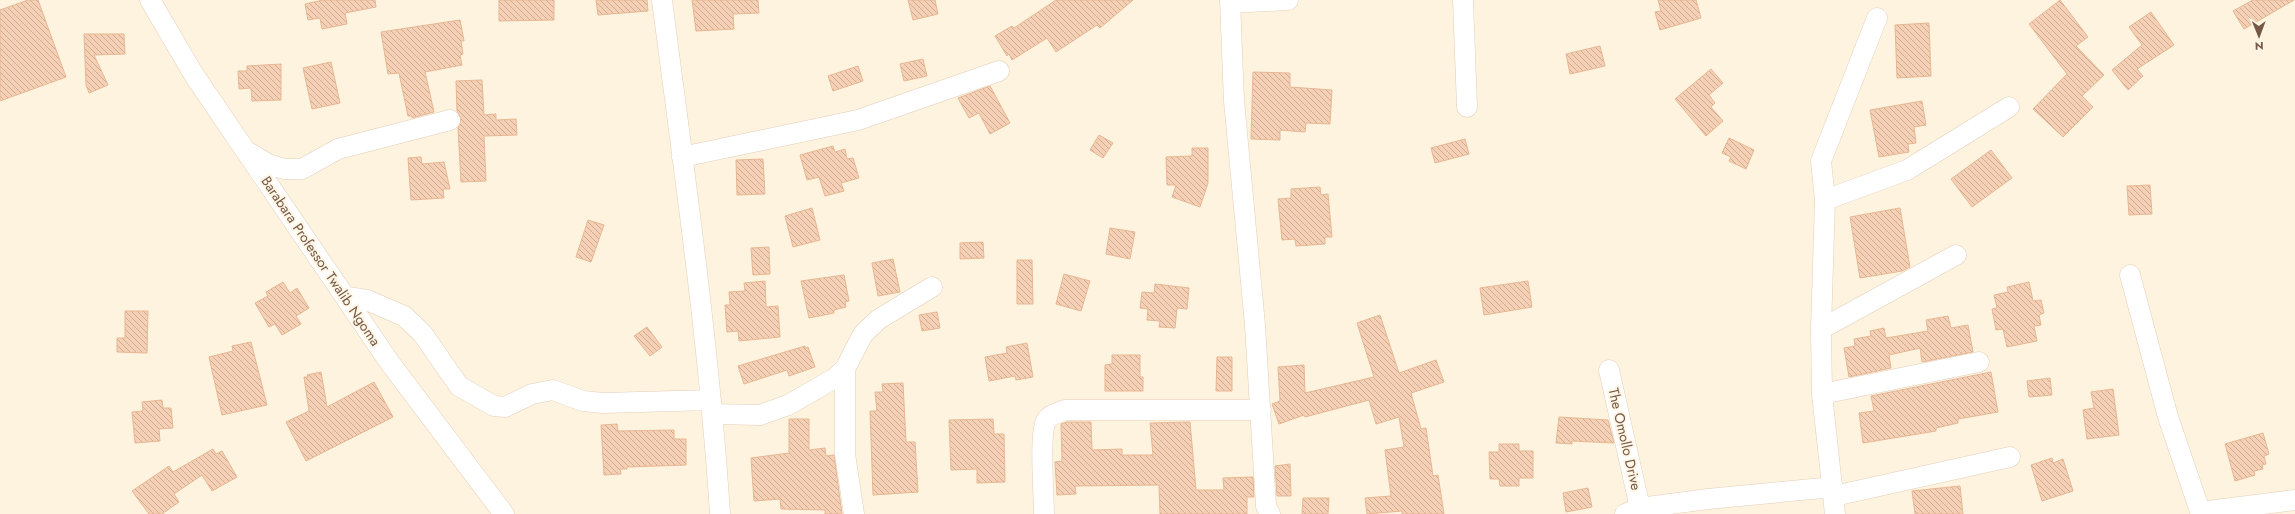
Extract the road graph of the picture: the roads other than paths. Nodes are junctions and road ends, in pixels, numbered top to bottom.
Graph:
1 (150, 0) edge
2 (662, 0) edge
3 (1288, 0) edge
4 (1464, 0) edge
5 (1230, 2) edge
6 (1877, 18) dead end
7 (999, 71) dead end
8 (1467, 107) dead end
9 (2009, 107) dead end
10 (450, 120) dead end
11 (245, 150) junction
12 (682, 157) junction
13 (1825, 200) junction
14 (1956, 255) dead end
15 (2130, 275) dead end
16 (932, 287) dead end
17 (347, 298) junction
18 (1821, 329) junction
19 (1979, 362) dead end
20 (845, 368) junction
21 (1609, 370) dead end
22 (1822, 394) junction
23 (712, 407) junction
24 (1261, 410) junction
25 (2010, 457) dead end
26 (1834, 499) edge
27 (2295, 500) edge
28 (1633, 511) edge
29 (2200, 513) edge
30 (504, 514) edge
31 (720, 514) edge
32 (854, 514) edge
33 (1044, 514) edge
34 (1270, 514) edge

1 - 11 street, Barabara Professor Twalib Ngoma
2 - 12 street
3 - 5 street
4 - 8 street
5 - 24 street
6 - 13 street
7 - 12 street
9 - 13 street
10 - 11 street
11 - 17 street, Barabara Professor Twalib Ngoma
12 - 23 street
13 - 18 street
14 - 18 street
15 - 29 street
16 - 20 street
17 - 23 street
17 - 30 street, Barabara Professor Twalib Ngoma
18 - 22 street
19 - 22 street
20 - 23 street
20 - 32 street
21 - 28 street, The Omollo Drive
22 - 26 street
23 - 31 street
24 - 33 street
24 - 34 street
25 - 26 street
26 - 28 street
27 - 29 street

